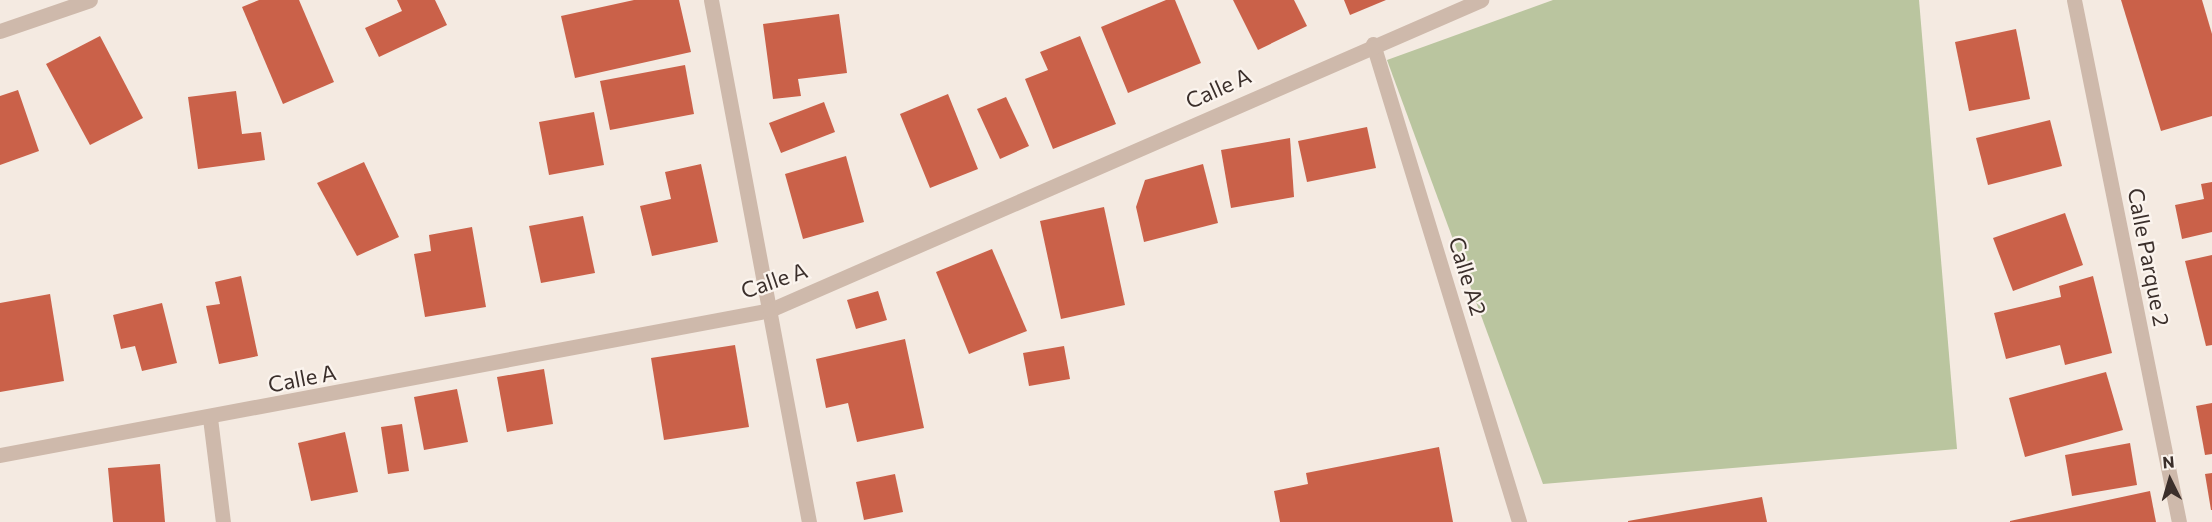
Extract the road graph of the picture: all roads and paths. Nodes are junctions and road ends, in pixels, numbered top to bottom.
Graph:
1 (90, 0) edge
2 (711, 0) edge
3 (1481, 0) edge
4 (2074, 0) edge
5 (0, 31) edge
6 (1373, 44) junction
7 (770, 310) junction
8 (210, 418) junction
9 (0, 456) edge
10 (223, 522) edge
11 (809, 522) edge
12 (1519, 522) edge
13 (2179, 522) edge

1 - 5 street
2 - 7 street
3 - 6 street, Calle A
4 - 13 street, Calle Parque 2
6 - 7 street, Calle A
6 - 12 street, Calle A2
7 - 8 street, Calle A
7 - 11 street
8 - 9 street, Calle A
8 - 10 street

